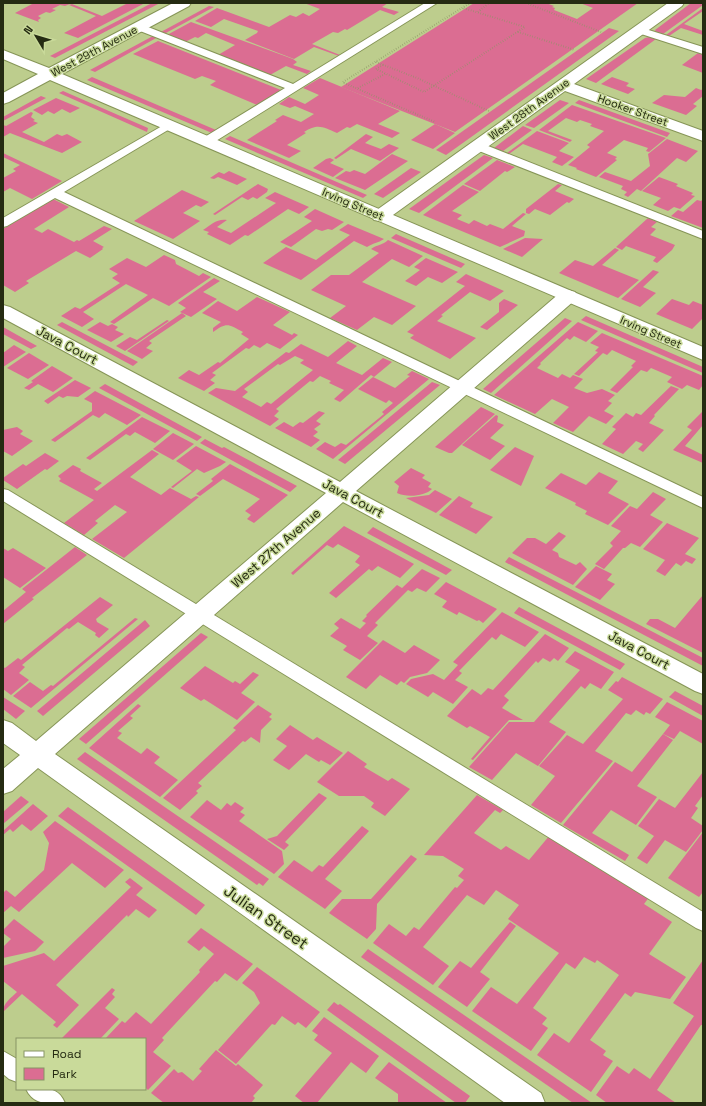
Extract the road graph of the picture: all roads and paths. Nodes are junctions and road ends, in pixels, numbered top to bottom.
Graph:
1 (184, 3) edge
2 (432, 3) edge
3 (470, 3) edge
4 (489, 3) edge
5 (526, 3) edge
6 (677, 3) edge
7 (463, 8) junction
8 (477, 12) junction
9 (139, 27) junction
10 (639, 30) junction
11 (517, 32) junction
12 (601, 32) dead end
13 (575, 50) dead end
14 (703, 51) edge
15 (3, 54) edge
16 (376, 62) junction
17 (383, 65) junction
18 (50, 74) junction
19 (386, 74) junction
20 (563, 85) junction
21 (434, 86) junction
22 (294, 88) junction
23 (358, 88) junction
24 (3, 99) edge
25 (489, 111) dead end
26 (435, 122) dead end
27 (169, 125) junction
28 (703, 136) edge
29 (207, 141) junction
30 (478, 146) junction
31 (55, 193) junction
32 (380, 216) junction
33 (3, 223) edge
34 (703, 235) edge
35 (568, 296) junction
36 (3, 311) edge
37 (703, 354) edge
38 (462, 388) junction
39 (341, 492) junction
40 (3, 494) edge
41 (703, 503) edge
42 (199, 614) junction
43 (703, 685) edge
44 (3, 730) edge
45 (37, 754) junction
46 (3, 784) edge
47 (703, 922) edge
48 (3, 1061) edge
49 (16, 1071) edge
50 (38, 1090) edge
51 (54, 1103) edge
52 (530, 1103) edge

1 - 9 street, West 29th Avenue
2 - 22 lane
3 - 7 path
4 - 8 path
5 - 12 path
6 - 10 street, West 28th Avenue
7 - 8 path
7 - 16 path
8 - 11 path
9 - 18 street, West 29th Avenue
9 - 22 lane
10 - 14 lane
10 - 20 street, West 28th Avenue
11 - 13 path
11 - 21 path
15 - 18 street, Irving Street
16 - 17 path
16 - 23 path
17 - 19 path
17 - 21 path
18 - 24 street, West 29th Avenue
18 - 27 street, Irving Street
19 - 21 path
19 - 23 path
20 - 28 street, Hooker Street
20 - 30 street, West 28th Avenue
21 - 25 path
22 - 29 lane
23 - 26 path
27 - 29 street, Irving Street
27 - 31 lane
29 - 32 street, Irving Street
30 - 32 street, West 28th Avenue
30 - 34 lane
31 - 33 lane
31 - 38 lane
32 - 35 street, Irving Street
35 - 37 street, Irving Street
35 - 38 street, West 27th Avenue
36 - 39 street, Java Court
38 - 39 street, West 27th Avenue
38 - 41 lane
39 - 42 street, West 27th Avenue
39 - 43 street, Java Court
40 - 42 lane
42 - 45 street, West 27th Avenue
42 - 47 lane
44 - 45 street, Julian Street
45 - 46 street, West 27th Avenue
45 - 52 street, Julian Street
48 - 49 lane
50 - 51 lane

